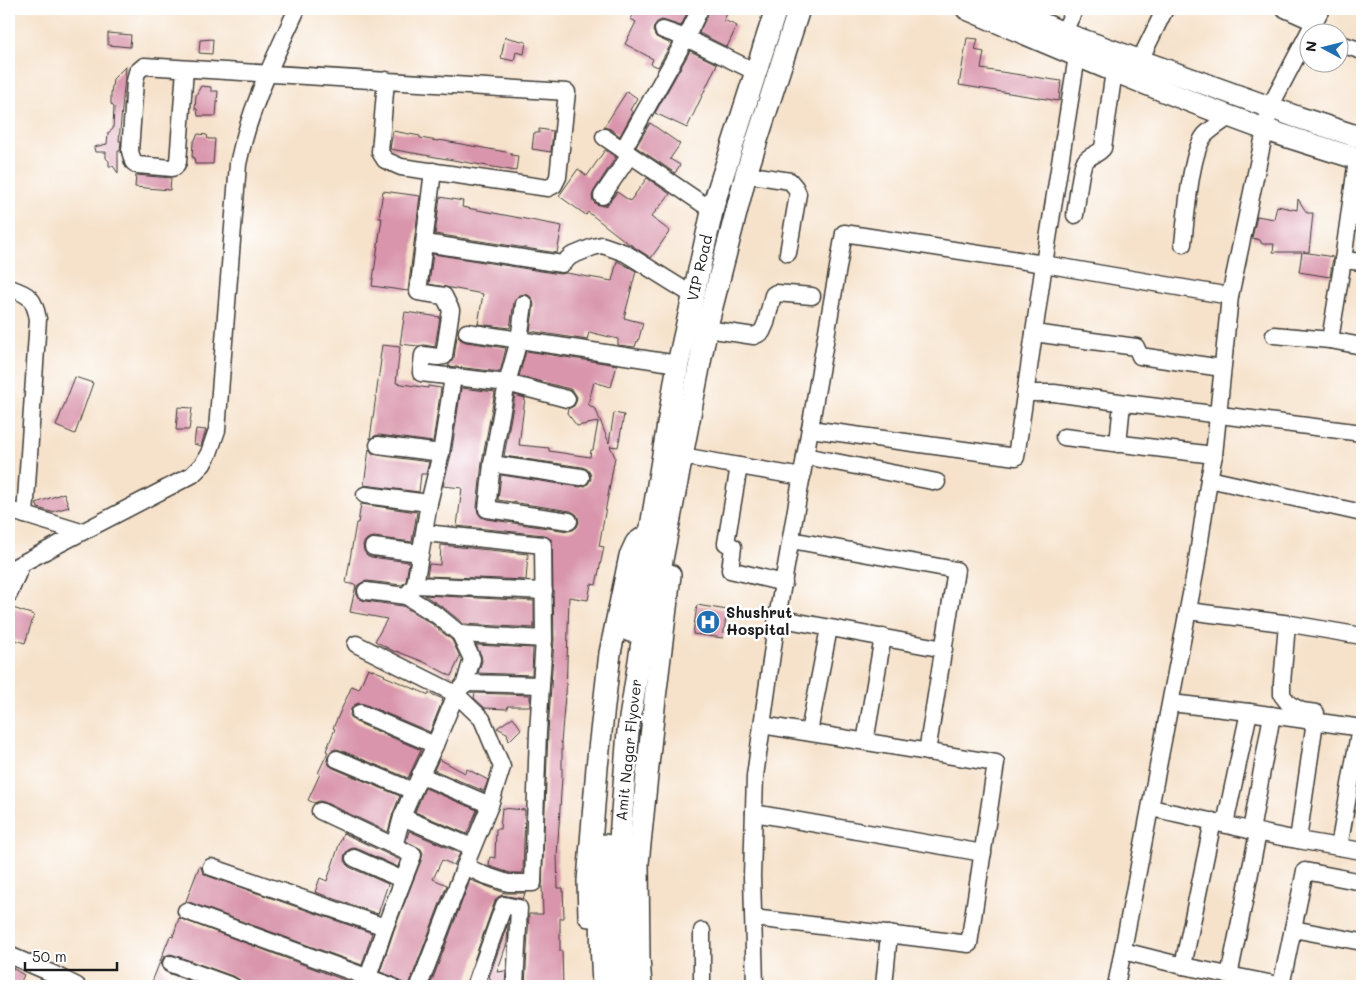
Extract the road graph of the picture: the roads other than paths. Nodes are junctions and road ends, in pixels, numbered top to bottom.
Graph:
1 (297, 9) edge
2 (700, 9) edge
3 (768, 9) edge
4 (776, 9) edge
5 (799, 9) edge
6 (967, 9) edge
7 (1010, 9) edge
8 (1075, 9) edge
9 (1165, 9) edge
10 (1285, 9) edge
11 (1309, 22) edge
12 (663, 30) dead end
13 (1063, 32) junction
14 (767, 36) junction
15 (686, 38) junction
16 (1348, 46) edge
17 (1362, 51) edge
18 (1298, 53) edge
19 (1077, 56) junction
20 (1140, 60) junction
21 (184, 69) junction
22 (1114, 70) junction
23 (756, 72) junction
24 (266, 74) junction
25 (386, 80) junction
26 (1270, 107) junction
27 (1230, 116) junction
28 (1265, 129) junction
29 (604, 137) dead end
30 (1362, 138) edge
31 (626, 153) junction
32 (1360, 159) edge
33 (433, 172) junction
34 (746, 174) junction
35 (602, 196) dead end
36 (713, 211) junction
37 (1075, 215) dead end
38 (425, 242) junction
39 (1183, 244) dead end
40 (788, 253) dead end
41 (1343, 260) junction
42 (1362, 262) edge
43 (1044, 264) junction
44 (9, 288) edge
45 (694, 296) junction
46 (812, 296) dead end
47 (1230, 296) junction
48 (524, 304) dead end
49 (707, 329) junction
50 (467, 332) dead end
51 (1034, 333) junction
52 (1274, 335) dead end
53 (518, 340) junction
54 (1330, 340) junction
55 (1362, 346) edge
56 (678, 364) junction
57 (1222, 368) junction
58 (453, 377) junction
59 (508, 384) junction
60 (1025, 394) junction
61 (567, 399) dead end
62 (1122, 403) junction
63 (1218, 414) junction
64 (810, 429) junction
65 (1362, 432) edge
66 (1064, 437) dead end
67 (1118, 444) junction
68 (378, 445) dead end
69 (441, 453) junction
70 (682, 456) junction
71 (805, 456) junction
72 (1214, 456) junction
73 (492, 464) junction
74 (738, 466) junction
75 (581, 477) dead end
76 (802, 477) junction
77 (1209, 479) junction
78 (937, 482) dead end
79 (365, 495) dead end
80 (429, 503) junction
81 (9, 510) edge
82 (1362, 513) edge
83 (25, 515) junction
84 (670, 518) junction
85 (569, 521) dead end
86 (81, 532) junction
87 (425, 533) junction
88 (650, 533) junction
89 (791, 540) junction
90 (373, 547) dead end
91 (420, 554) junction
92 (653, 561) junction
93 (15, 567) edge
94 (784, 583) junction
95 (410, 590) junction
96 (366, 591) dead end
97 (544, 591) junction
98 (9, 594) edge
99 (1188, 611) junction
100 (777, 618) junction
101 (1287, 624) junction
102 (829, 628) junction
103 (460, 634) junction
104 (1362, 636) edge
105 (883, 638) junction
106 (544, 640) junction
107 (356, 644) dead end
108 (944, 649) junction
109 (541, 684) junction
110 (460, 688) junction
111 (1171, 703) junction
112 (1249, 712) junction
113 (360, 713) dead end
114 (1272, 715) junction
115 (1315, 722) junction
116 (762, 725) junction
117 (1362, 726) edge
118 (809, 732) junction
119 (865, 742) junction
120 (435, 745) junction
121 (927, 752) junction
122 (337, 759) dead end
123 (420, 775) junction
124 (413, 792) junction
125 (490, 805) junction
126 (1151, 808) junction
127 (320, 811) dead end
128 (754, 813) junction
129 (402, 817) junction
130 (1219, 823) junction
131 (1254, 832) junction
132 (1298, 840) junction
133 (394, 846) junction
134 (472, 847) junction
135 (1339, 847) junction
136 (1362, 851) edge
137 (983, 854) junction
138 (354, 858) dead end
139 (211, 866) dead end
140 (465, 866) junction
141 (402, 880) junction
142 (1362, 882) edge
143 (186, 911) dead end
144 (754, 918) junction
145 (385, 927) junction
146 (1293, 929) junction
147 (702, 931) dead end
148 (889, 934) junction
149 (1362, 942) edge
150 (1123, 951) junction
151 (9, 955) edge
152 (171, 964) dead end
153 (1183, 966) junction
154 (1229, 976) junction
155 (48, 979) edge
156 (194, 980) edge
157 (366, 982) edge
158 (77, 986) edge
159 (232, 986) edge
160 (391, 986) edge
161 (419, 986) edge
162 (475, 986) edge
163 (515, 986) edge
164 (592, 986) edge
165 (603, 986) edge
166 (621, 986) edge
167 (641, 986) edge
168 (702, 986) edge
169 (755, 986) edge
170 (884, 986) edge
171 (1116, 986) edge
172 (1282, 986) edge

1 - 24 street
2 - 15 street
3 - 14 main road
4 - 14 main road, VIP Road
5 - 34 main road, VIP Road
6 - 19 main road
7 - 13 main road
8 - 13 street
9 - 20 street
10 - 11 street
12 - 15 street
13 - 20 main road
14 - 23 main road, VIP Road
15 - 23 street
15 - 31 street
16 - 17 street
18 - 26 street
19 - 22 main road
19 - 43 street
20 - 26 main road
21 - 21 street
21 - 24 street
22 - 27 main road
22 - 37 street
23 - 36 main road, VIP Road
24 - 25 street
24 - 86 street
25 - 33 street
25 - 33 street
26 - 28 street
26 - 30 main road
27 - 28 main road
27 - 39 street
28 - 32 main road
28 - 47 street
29 - 31 street
31 - 35 street
31 - 36 street
32 - 41 street
33 - 38 street
34 - 40 street
34 - 49 main road, VIP Road
36 - 45 main road, VIP Road
38 - 45 street
38 - 58 street
41 - 42 street
41 - 54 street
43 - 47 street
43 - 51 street
43 - 64 street
44 - 83 street
45 - 56 main road, VIP Road
46 - 49 street
47 - 57 street
48 - 53 street
49 - 70 main road, VIP Road
50 - 53 street
51 - 57 street
51 - 60 street
52 - 54 street
53 - 56 street
53 - 59 street
54 - 55 street
56 - 88 main road, VIP Road
57 - 63 street
58 - 59 street
58 - 69 street
59 - 61 street
59 - 73 street
60 - 62 street
60 - 64 street
62 - 63 street
62 - 67 street
63 - 65 street
63 - 72 street
64 - 71 street
66 - 67 street
67 - 72 street
68 - 69 street
69 - 80 street
70 - 74 street
70 - 84 main road, VIP Road
71 - 76 street
71 - 78 street
72 - 77 street
73 - 75 street
73 - 85 street
74 - 76 street
74 - 94 street
76 - 89 street
77 - 82 street
77 - 99 street
79 - 80 street
80 - 87 street
81 - 83 street
83 - 86 street
84 - 92 main road, Amit Nagar Flyover
84 - 167 main road
86 - 93 street
87 - 91 street
87 - 97 street
88 - 92 main road, Amit Nagar Flyover
88 - 164 main road
89 - 94 street
89 - 108 street
90 - 91 street
91 - 95 street
92 - 165 main road, Amit Nagar Flyover
92 - 166 main road, Amit Nagar Flyover
93 - 98 street
94 - 100 street
95 - 96 street
95 - 97 street
95 - 103 street
97 - 106 street
99 - 101 street
99 - 111 street
100 - 102 street
100 - 116 street
101 - 104 street
101 - 117 street
102 - 105 street
102 - 118 street
103 - 106 street
103 - 110 street
105 - 108 street
105 - 119 street
106 - 109 street
107 - 110 street
108 - 121 street
109 - 110 street
109 - 140 street
110 - 120 street
110 - 125 street
111 - 112 street
111 - 126 street
112 - 114 street
112 - 130 street
113 - 120 street
114 - 115 street
114 - 131 street
115 - 117 street
115 - 132 street
116 - 118 street
116 - 128 street
117 - 135 street
118 - 119 street
119 - 121 street
120 - 123 street
121 - 137 street
122 - 124 street
123 - 124 street
123 - 125 street
124 - 129 street
125 - 134 street
126 - 130 street
126 - 150 street
127 - 133 street
128 - 137 street
128 - 144 street
129 - 133 street
129 - 134 street
130 - 131 street
130 - 153 street
131 - 132 street
131 - 154 street
132 - 135 street
133 - 141 street
134 - 140 street
135 - 136 street
137 - 148 street
138 - 141 street
139 - 145 street
140 - 161 street
141 - 145 street
142 - 146 street
143 - 157 street
144 - 148 street
144 - 169 street
145 - 157 street
146 - 149 street
146 - 172 street
147 - 168 street
148 - 170 street
150 - 153 street
150 - 171 street
151 - 155 street
152 - 156 street
153 - 154 street
154 - 172 street
155 - 158 street
156 - 159 street
157 - 160 street
162 - 163 street

